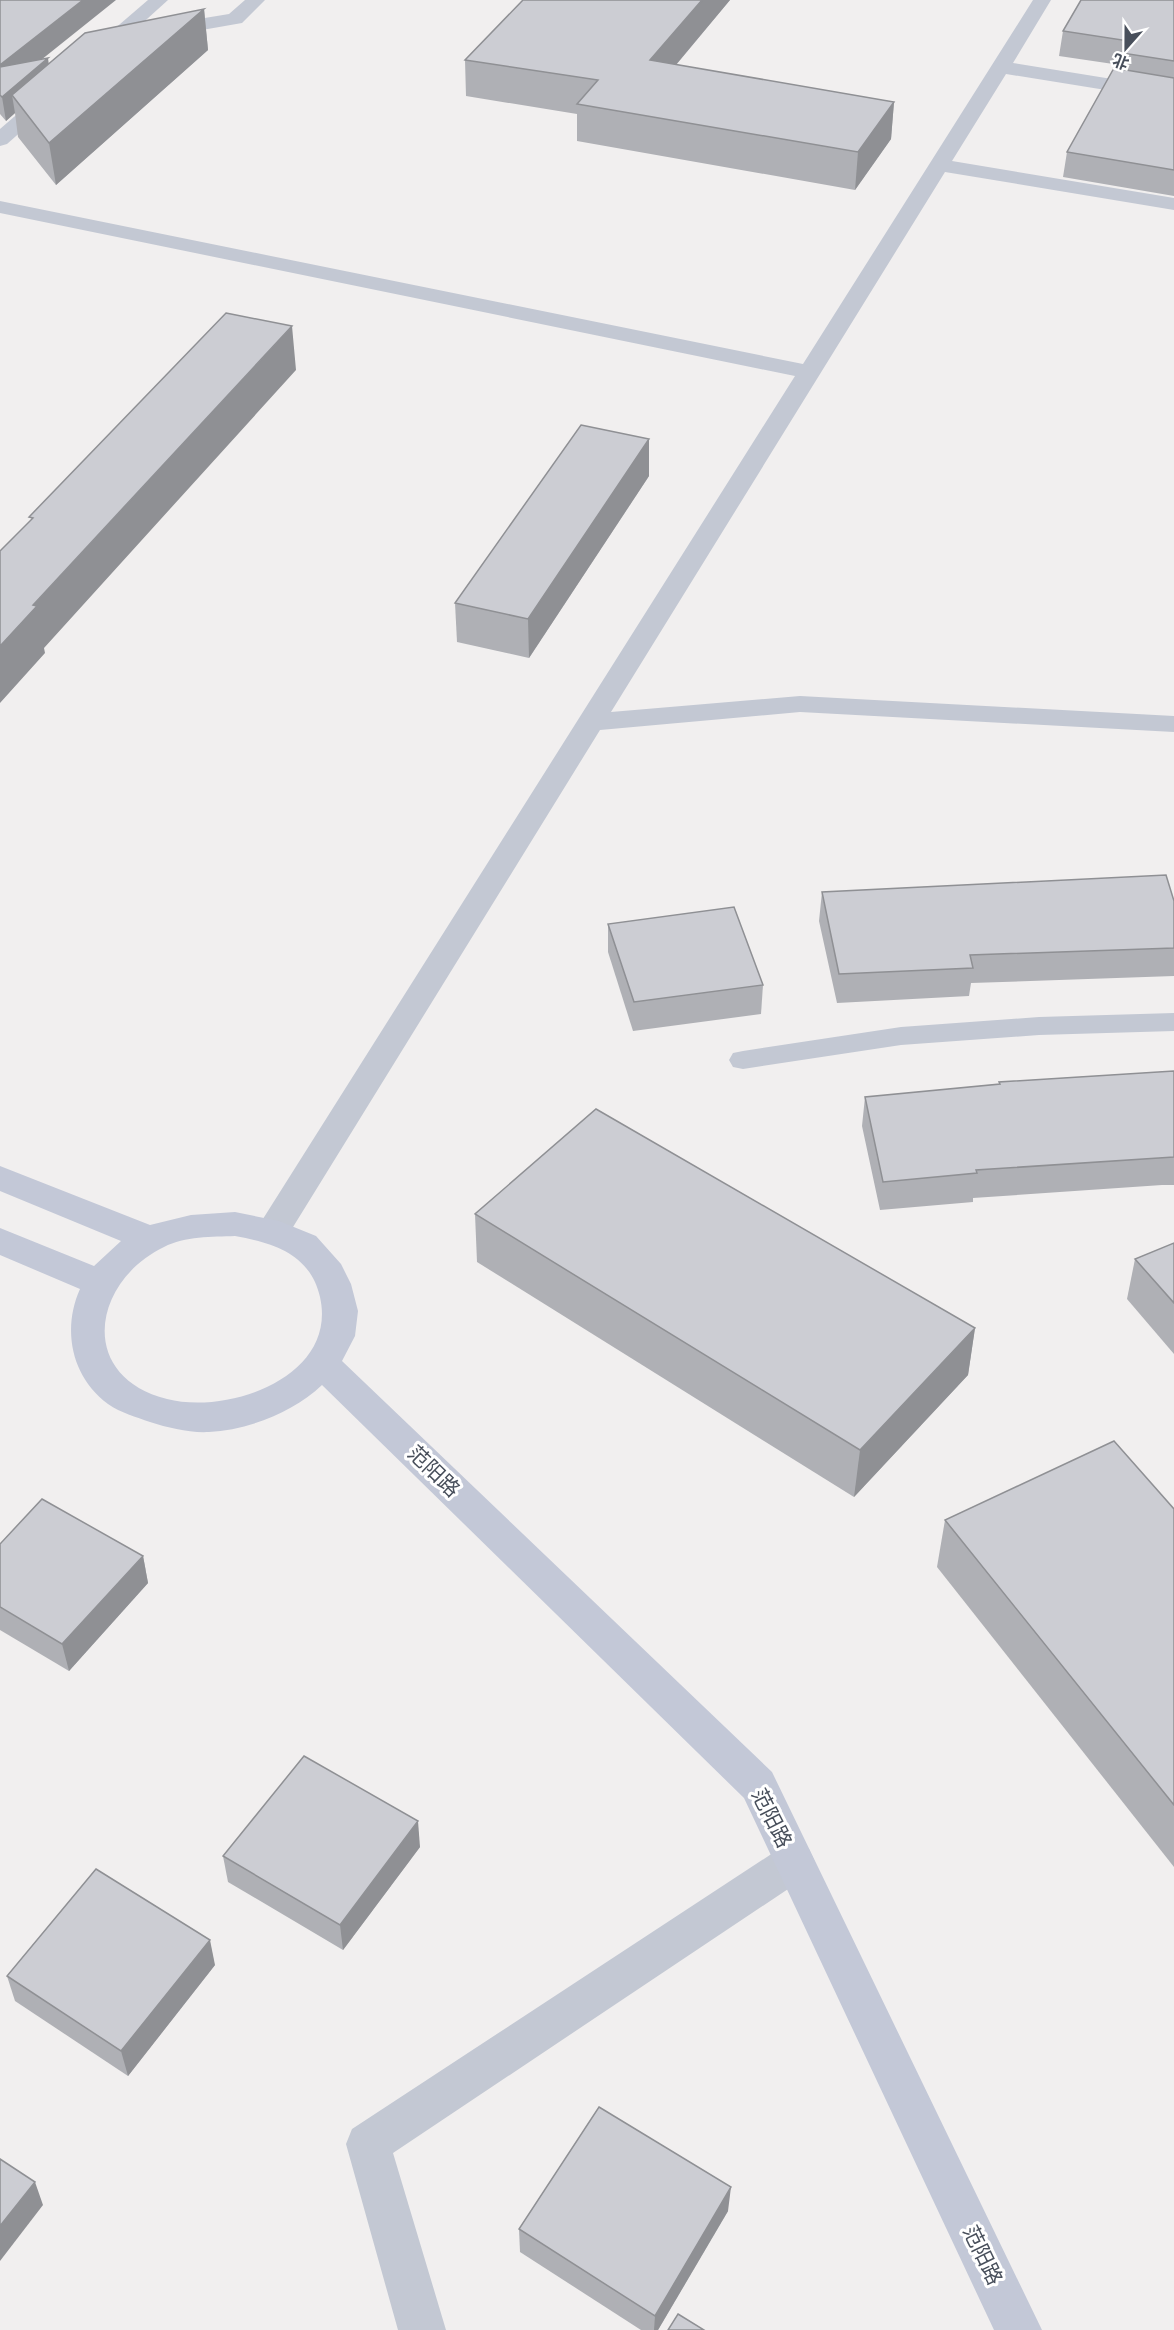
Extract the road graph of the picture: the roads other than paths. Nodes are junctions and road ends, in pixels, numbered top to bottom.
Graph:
1 (159, 0) edge
2 (256, 0) edge
3 (1042, 0) edge
4 (116, 38) junction
5 (1000, 67) junction
6 (80, 69) edge
7 (62, 85) edge
8 (1174, 94) edge
9 (0, 140) edge
10 (940, 165) junction
11 (1174, 204) edge
12 (0, 207) edge
13 (810, 372) junction
14 (591, 722) junction
15 (1174, 724) edge
16 (1174, 1022) edge
17 (743, 1060) dead end
18 (0, 1178) edge
19 (273, 1231) junction
20 (151, 1239) junction
21 (0, 1241) edge
22 (100, 1283) junction
23 (323, 1364) junction
24 (794, 1862) junction
25 (422, 2330) edge
26 (1018, 2330) edge

1 - 4 street
2 - 4 street
3 - 5 street
4 - 6 street
5 - 8 street
5 - 10 street
7 - 9 street
10 - 11 street
10 - 13 street
12 - 13 street
13 - 14 street
14 - 15 street
14 - 19 street
16 - 17 lane
18 - 20 street
19 - 20 street
19 - 23 street
20 - 22 street
21 - 22 street
22 - 23 street
23 - 24 street, 范阳路
24 - 25 street
24 - 26 street, 范阳路

